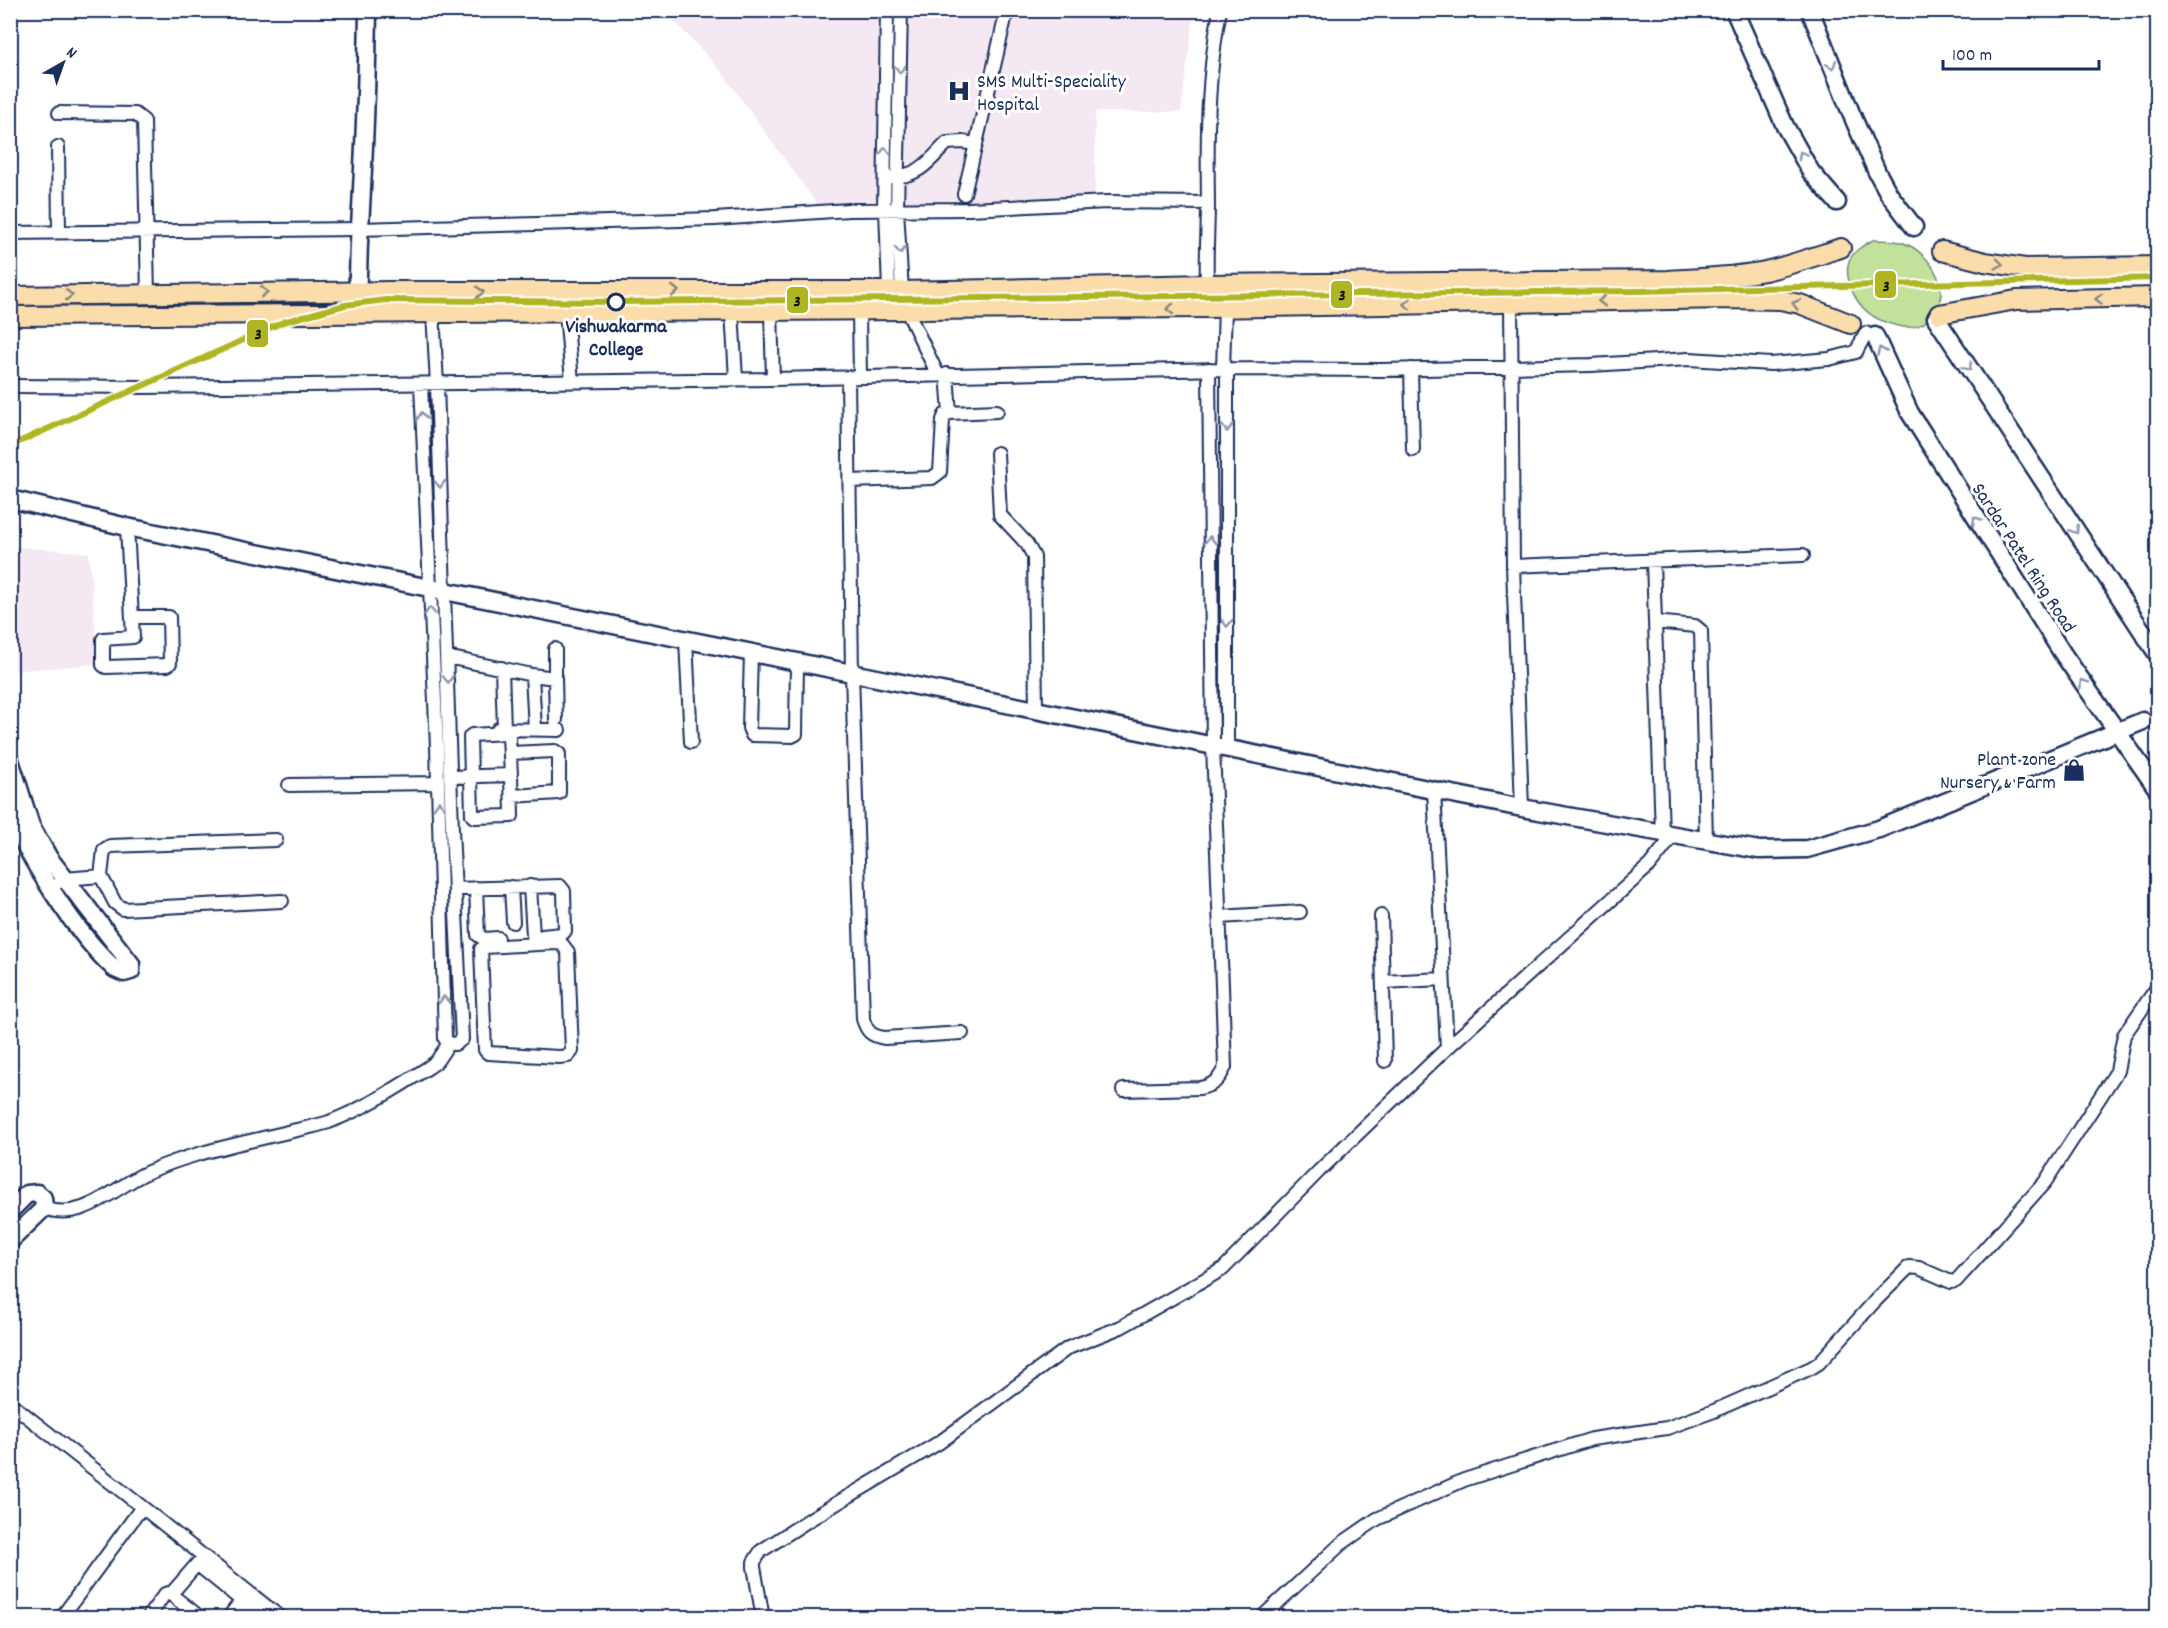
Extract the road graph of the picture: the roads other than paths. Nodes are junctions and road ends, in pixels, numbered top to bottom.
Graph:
1 (368, 10) edge
2 (886, 10) edge
3 (901, 10) edge
4 (1007, 10) edge
5 (1220, 10) edge
6 (1734, 10) edge
7 (1810, 10) edge
8 (59, 113) dead end
9 (976, 144) junction
10 (58, 147) dead end
11 (892, 177) junction
12 (964, 194) dead end
13 (1208, 202) junction
14 (1837, 202) dead end
15 (889, 210) junction
16 (1914, 226) dead end
17 (359, 229) junction
18 (147, 231) junction
19 (59, 232) junction
20 (10, 233) edge
21 (1841, 248) dead end
22 (1942, 251) dead end
23 (2157, 266) edge
24 (1206, 284) junction
25 (896, 290) junction
26 (357, 292) junction
27 (148, 294) junction
28 (10, 296) edge
29 (2157, 297) edge
30 (1511, 302) junction
31 (1217, 308) junction
32 (732, 311) junction
33 (771, 311) junction
34 (860, 311) junction
35 (907, 311) junction
36 (433, 312) junction
37 (566, 312) junction
38 (10, 316) edge
39 (1938, 316) joint
40 (1864, 331) junction
41 (1512, 367) junction
42 (1209, 369) junction
43 (1225, 369) junction
44 (1411, 369) junction
45 (942, 374) junction
46 (854, 377) junction
47 (736, 379) junction
48 (773, 379) junction
49 (572, 382) junction
50 (421, 384) junction
51 (437, 384) junction
52 (10, 386) edge
53 (997, 411) dead end
54 (950, 412) junction
55 (1413, 450) dead end
56 (997, 453) dead end
57 (850, 481) junction
58 (10, 498) edge
59 (127, 527) junction
60 (1803, 555) dead end
61 (1653, 561) junction
62 (1513, 566) junction
63 (436, 589) junction
64 (132, 617) junction
65 (1655, 622) junction
66 (686, 640) junction
67 (555, 649) dead end
68 (751, 653) junction
69 (2157, 655) edge
70 (447, 657) junction
71 (796, 662) junction
72 (502, 668) junction
73 (852, 673) junction
74 (532, 675) junction
75 (555, 678) junction
76 (1036, 710) junction
77 (2143, 721) dead end
78 (478, 729) dead end
79 (504, 729) junction
80 (535, 729) junction
81 (2117, 732) junction
82 (691, 742) dead end
83 (1220, 747) junction
84 (510, 753) junction
85 (10, 760) edge
86 (511, 775) junction
87 (470, 776) junction
88 (450, 777) junction
89 (438, 783) junction
90 (289, 785) dead end
91 (1434, 790) junction
92 (2157, 790) edge
93 (512, 796) junction
94 (1522, 808) junction
95 (10, 811) edge
96 (20, 833) edge
97 (1668, 835) junction
98 (276, 840) dead end
99 (1706, 841) junction
100 (101, 876) junction
101 (58, 884) junction
102 (530, 886) junction
103 (511, 887) junction
104 (476, 888) junction
105 (455, 889) junction
106 (282, 901) dead end
107 (1300, 912) dead end
108 (1381, 916) dead end
109 (1220, 917) junction
110 (513, 922) dead end
111 (456, 926) junction
112 (478, 926) junction
113 (533, 936) junction
114 (1443, 979) junction
115 (1383, 982) junction
116 (2157, 986) edge
117 (483, 1002) junction
118 (460, 1003) junction
119 (962, 1033) dead end
120 (449, 1043) junction
121 (1446, 1048) junction
122 (1385, 1061) dead end
123 (1123, 1090) dead end
124 (44, 1208) junction
125 (10, 1211) edge
126 (10, 1241) edge
127 (10, 1403) edge
128 (142, 1507) junction
129 (171, 1594) junction
130 (245, 1596) junction
131 (61, 1617) edge
132 (151, 1617) edge
133 (201, 1617) edge
134 (228, 1617) edge
135 (263, 1617) edge
136 (281, 1617) edge
137 (763, 1617) edge
138 (1261, 1617) edge

1 - 17 street
11 -> 2 street
3 -> 11 street
4 - 9 street
5 - 13 street
14 -> 6 street
7 -> 16 street
8 - 18 street
9 - 11 street
9 - 12 street
10 - 19 street
11 - 15 street
13 - 15 street
13 - 24 street
15 - 17 street
15 - 25 street
17 - 18 street
17 - 26 street
18 - 19 street
18 - 27 street
19 - 20 street
21 - 24 main road
22 -> 23 main road
24 - 25 main road
24 - 31 street
26 -> 25 main road
27 -> 26 main road
28 -> 27 main road
29 -> 39 main road
30 -> 31 main road
40 -> 30 main road
30 - 41 street
31 -> 35 main road
31 - 43 street
32 - 33 main road
32 - 37 main road
32 - 47 street
33 - 34 main road
33 - 48 street
34 - 35 main road
34 - 46 street
35 - 45 street
36 - 37 main road
36 - 38 main road
36 - 51 street
37 - 49 street
39 -> 69 street
40 - 41 street
81 -> 40 street, Sardar Patel Ring Road
41 - 44 street
41 - 62 street
42 - 43 street
42 - 45 street
83 -> 42 street
43 - 44 street
43 -> 83 street
44 - 55 street
45 - 46 street
45 - 54 street
46 - 48 street
46 - 57 street
47 - 48 street
47 - 49 street
49 - 51 street
50 - 51 street
50 - 52 street
63 -> 50 street
51 -> 63 street
53 - 54 street
54 - 57 street
56 - 76 street
57 - 73 street
58 - 59 street
59 - 63 street
59 - 64 street
60 - 61 street
61 - 62 street
61 - 65 street
62 - 94 street
63 - 66 street
63 - 70 street
89 -> 63 street
64 - 64 street
65 - 97 street
65 - 99 street
66 - 68 street
66 - 82 street
67 - 75 street
68 - 71 street
68 - 71 street
70 - 72 street
70 -> 88 street
71 - 73 street
72 - 74 street
72 - 79 street
73 - 76 street
73 - 119 street
74 - 75 street
74 - 80 street
75 - 80 street
76 - 83 street
77 - 81 street
78 - 79 street
79 - 80 street
81 - 92 street, Sardar Patel Ring Road
81 - 99 street
83 - 91 street
83 - 109 street
84 - 86 street
84 - 87 street
84 - 93 street
85 - 96 street
86 - 87 street
86 - 93 street
87 - 88 street
87 - 93 street
88 - 105 street
89 - 90 street
120 -> 89 street
91 - 94 street
91 - 114 street
94 - 97 street
95 - 96 street
96 - 101 street
97 - 99 street
97 - 121 street
98 - 100 street
100 - 101 street
100 - 106 street
101 - 101 street
102 - 103 street
102 - 113 street
102 - 113 street
103 - 104 street
103 - 110 street
104 - 105 street
104 - 112 street
105 - 111 street
107 - 109 street
108 - 115 street
109 - 123 street
111 - 112 street
111 - 118 street
112 - 113 street
114 - 115 street
114 - 121 street
115 - 122 street
116 - 138 street
117 - 117 street
117 - 118 street
118 - 120 street
120 - 124 street
121 - 137 street
124 - 125 street
124 - 126 street
127 - 128 street
128 - 130 street
128 - 131 street
129 - 130 street
129 - 132 street
129 - 133 street
130 - 134 street
130 - 135 street
130 - 136 street

